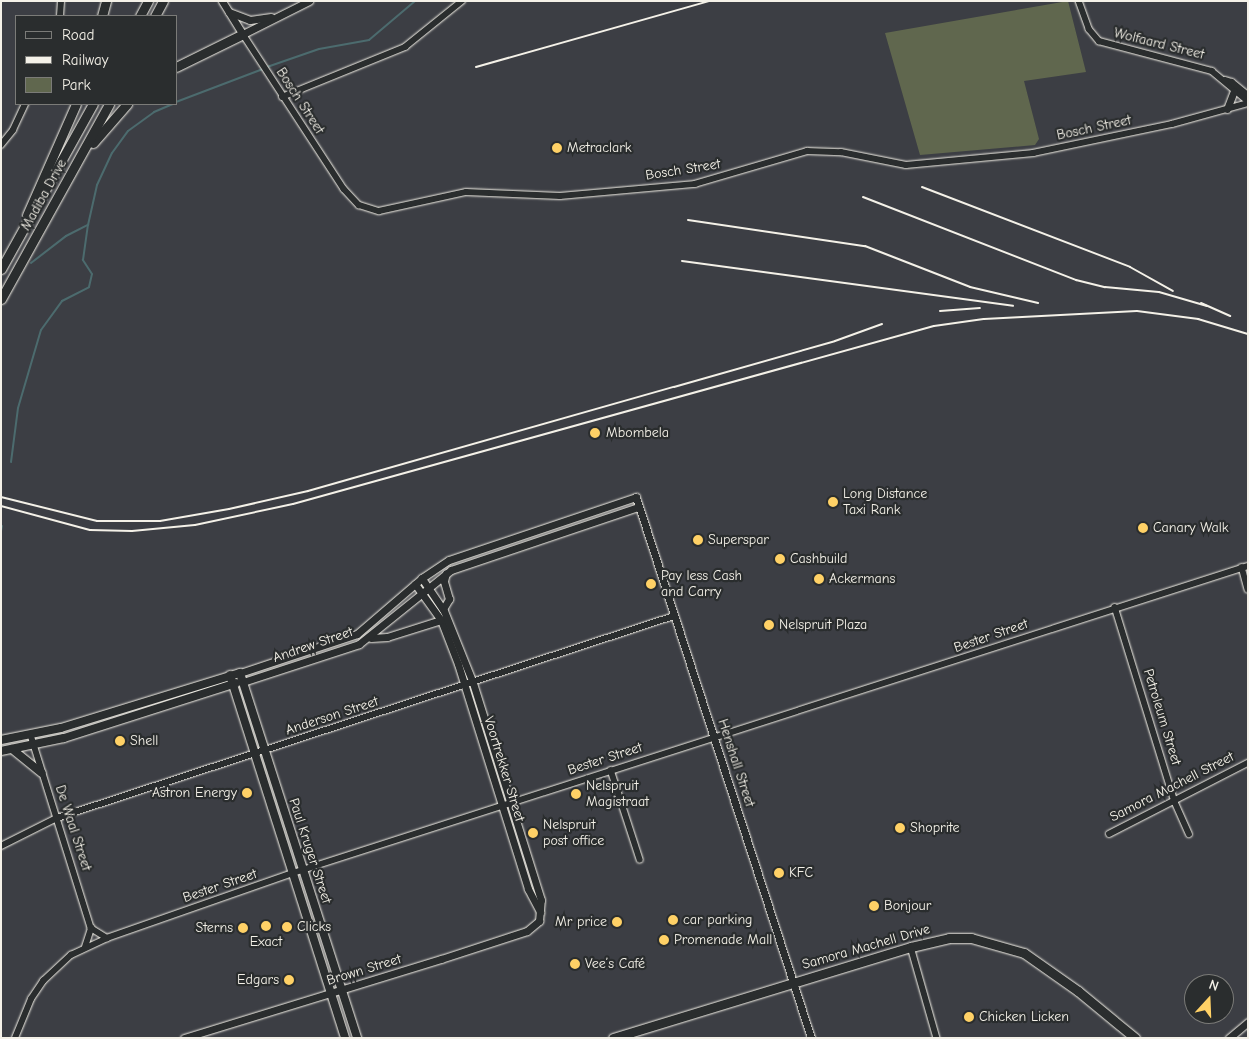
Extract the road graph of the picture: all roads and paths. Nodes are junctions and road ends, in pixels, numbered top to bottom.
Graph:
1 (61, 1) edge
2 (106, 1) edge
3 (148, 1) edge
4 (163, 1) edge
5 (222, 1) edge
6 (309, 1) edge
7 (462, 1) edge
8 (1079, 1) edge
9 (228, 11) junction
10 (284, 14) junction
11 (60, 15) edge
12 (102, 15) edge
13 (141, 15) edge
14 (156, 15) edge
15 (242, 34) junction
16 (178, 66) edge
17 (1225, 80) junction
18 (1234, 91) junction
19 (1248, 95) edge
20 (282, 97) junction
21 (1248, 102) edge
22 (25, 105) edge
23 (76, 105) edge
24 (92, 105) edge
25 (108, 105) edge
26 (126, 105) edge
27 (1227, 109) junction
28 (1, 145) edge
29 (75, 167) junction
30 (8, 257) junction
31 (1, 270) edge
32 (1, 298) edge
33 (636, 497) joint
34 (638, 507) junction
35 (1245, 566) edge
36 (447, 572) junction
37 (422, 578) junction
38 (415, 584) junction
39 (429, 588) junction
40 (1248, 589) edge
41 (422, 593) junction
42 (1115, 607) junction
43 (443, 609) junction
44 (674, 616) junction
45 (441, 620) junction
46 (371, 638) junction
47 (240, 673) junction
48 (230, 676) junction
49 (243, 682) junction
50 (233, 684) junction
51 (469, 684) junction
52 (30, 735) junction
53 (713, 737) junction
54 (1, 740) edge
55 (34, 746) junction
56 (12, 750) junction
57 (1, 751) edge
58 (266, 752) junction
59 (255, 755) junction
60 (1248, 763) edge
61 (611, 770) junction
62 (42, 772) junction
63 (1175, 802) junction
64 (505, 804) junction
65 (57, 818) junction
66 (1108, 834) dead end
67 (1189, 834) dead end
68 (1, 846) edge
69 (640, 859) dead end
70 (303, 871) junction
71 (294, 874) junction
72 (540, 912) joint
73 (91, 928) junction
74 (106, 938) junction
75 (85, 947) junction
76 (911, 947) junction
77 (793, 983) junction
78 (342, 990) junction
79 (331, 993) junction
80 (1248, 1022) edge
81 (15, 1038) edge
82 (184, 1038) edge
83 (346, 1038) edge
84 (356, 1038) edge
85 (613, 1038) edge
86 (811, 1038) edge
87 (937, 1038) edge
88 (1135, 1038) edge
89 (1228, 1038) edge

1 - 11 street
2 - 12 main road
3 - 13 main road
4 - 14 main road
5 - 9 street, Bosch Street
6 - 10 street
7 - 20 street
8 - 17 street, Wolfaard Street
9 - 10 street
9 - 15 street, Bosch Street
10 - 15 street
15 - 16 main road
15 - 20 street, Bosch Street
17 - 18 street, Wolfaard Street
17 - 19 street, Wolfaard Street
18 - 21 street, Wolfaard Street
18 - 27 street
20 - 27 street, Bosch Street
21 - 27 street, Bosch Street
22 - 28 street
23 - 30 main road
24 - 30 main road, Madiba Drive
25 - 29 main road, Madiba Drive
26 - 29 main road
29 - 32 main road, Madiba Drive
30 - 31 main road, Madiba Drive
33 - 34 street, Henshall Street
33 - 37 street, Andrew Street
34 - 36 street, Andrew Street
34 - 44 street, Henshall Street
35 - 40 street
35 - 42 street, Bester Street
36 - 39 street, Andrew Street
36 - 43 street
37 - 38 street, Andrew Street
37 - 39 street, Voortrekker Street
38 - 41 street, Voortrekker Street
38 - 47 street, Andrew Street
39 - 41 street, Andrew Street
39 - 43 street, Voortrekker Street
41 - 45 street, Voortrekker Street
41 - 46 street, Andrew Street
42 - 53 street, Bester Street
42 - 63 street, Petroleum Street
43 - 51 street, Voortrekker Street
44 - 51 street, Anderson Street
44 - 53 street, Henshall Street
45 - 46 street
45 - 51 street, Voortrekker Street
46 - 49 street, Andrew Street
47 - 48 main road, Andrew Street
47 - 49 main road, Paul Kruger Street
48 - 50 main road, Paul Kruger Street
48 - 52 main road, Andrew Street
49 - 50 main road, Andrew Street
49 - 58 main road, Paul Kruger Street
50 - 55 main road, Andrew Street
50 - 59 main road, Paul Kruger Street
51 - 58 street, Anderson Street
51 - 64 street, Voortrekker Street
52 - 54 main road, Andrew Street
52 - 55 street, De Waal Street
53 - 61 street, Bester Street
53 - 77 street, Henshall Street
55 - 56 main road, Andrew Street
55 - 62 street, De Waal Street
56 - 57 main road, Andrew Street
56 - 62 main road
58 - 59 street, Anderson Street
58 - 70 main road, Paul Kruger Street
59 - 65 street, Anderson Street
59 - 71 main road, Paul Kruger Street
60 - 63 street, Samora Machell Street
61 - 64 street, Bester Street
61 - 69 street
62 - 65 street, De Waal Street
63 - 66 street, Samora Machell Street
63 - 67 street, Petroleum Street
64 - 70 street, Bester Street
64 - 72 street, Voortrekker Street
65 - 68 street, Anderson Street
65 - 73 street, De Waal Street
70 - 71 street, Bester Street
70 - 78 main road, Paul Kruger Street
71 - 74 street, Bester Street
71 - 79 main road, Paul Kruger Street
72 - 78 street, Brown Street
73 - 74 street
73 - 75 street
74 - 75 street, Bester Street
75 - 81 street, Bester Street
76 - 77 main road, Samora Machell Drive
76 - 87 street
76 - 88 main road, Samora Machell Drive
77 - 85 main road, Samora Machell Drive
77 - 86 street, Henshall Street
78 - 79 street, Brown Street
78 - 84 main road, Paul Kruger Street
79 - 82 street, Brown Street
79 - 83 main road, Paul Kruger Street
80 - 89 street

